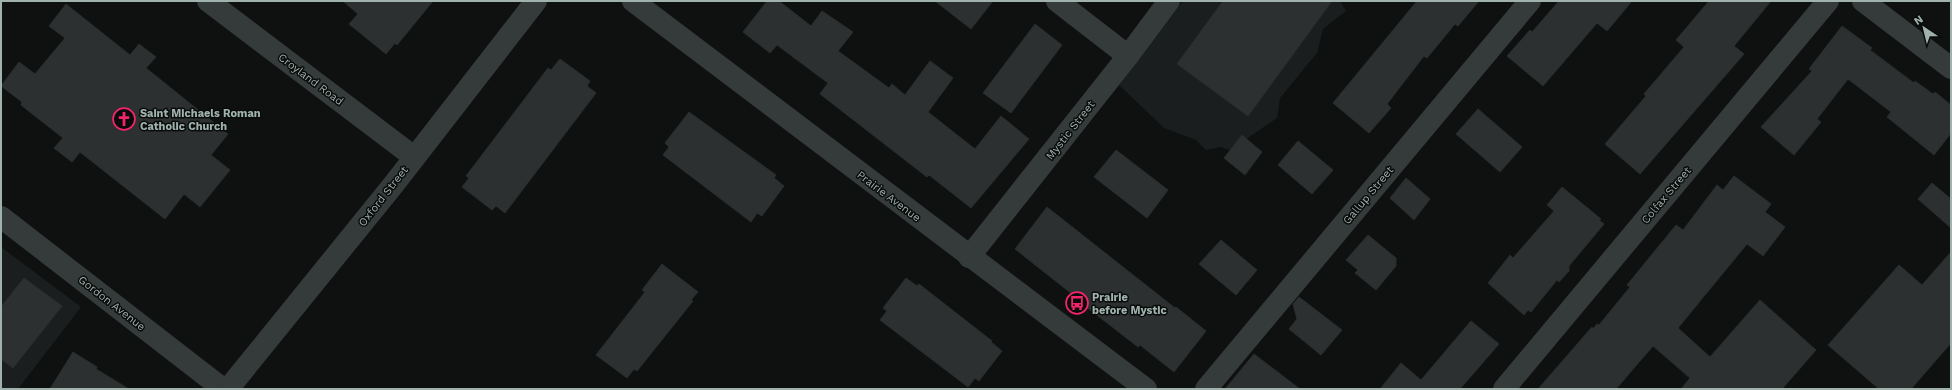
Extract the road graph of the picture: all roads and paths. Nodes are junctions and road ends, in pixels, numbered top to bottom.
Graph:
1 (208, 1) edge
2 (536, 1) edge
3 (633, 1) edge
4 (1057, 1) edge
5 (1169, 1) edge
6 (1530, 1) edge
7 (1828, 1) edge
8 (1863, 1) edge
9 (1128, 56) junction
10 (1951, 68) edge
11 (414, 157) junction
12 (1, 216) edge
13 (969, 257) junction
14 (224, 389) edge
15 (228, 389) edge
16 (1146, 389) edge
17 (1206, 389) edge
18 (1504, 389) edge

1 - 11 street, Croyland Road
2 - 11 street, Oxford Street
3 - 13 street, Prairie Avenue
4 - 9 street
5 - 9 street, Mystic Street
6 - 17 street, Gallup Street
7 - 18 street, Colfax Street
8 - 10 street
9 - 13 street, Mystic Street
11 - 15 street, Oxford Street
12 - 14 street, Gordon Avenue
13 - 16 street, Prairie Avenue

